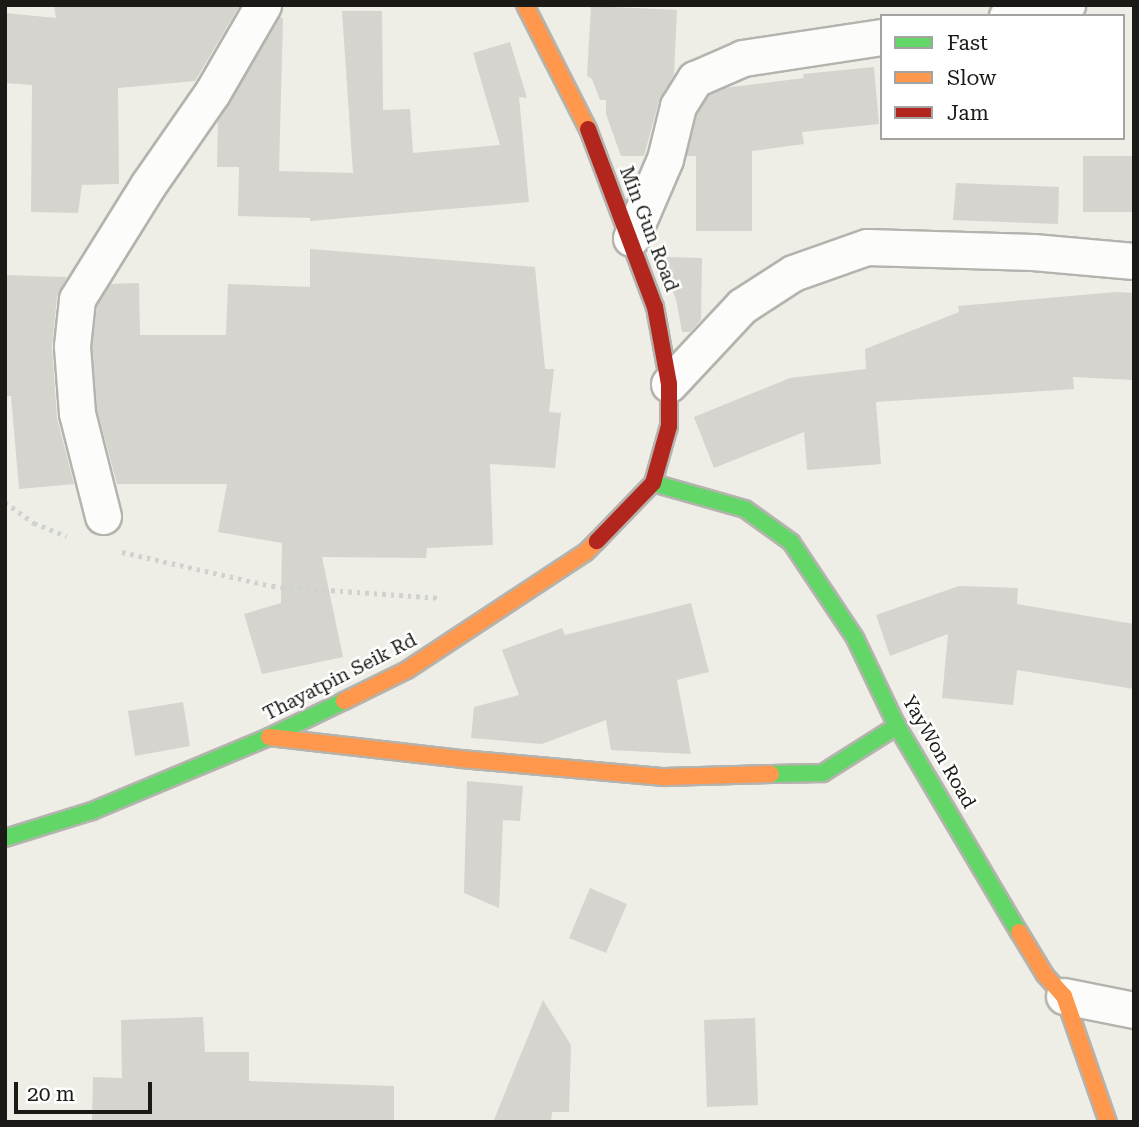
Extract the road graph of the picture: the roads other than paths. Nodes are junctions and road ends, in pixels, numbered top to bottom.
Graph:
1 (263, 5) edge
2 (525, 5) edge
3 (1067, 5) edge
4 (1018, 14) edge
5 (880, 37) edge
6 (631, 238) junction
7 (1134, 261) edge
8 (669, 384) junction
9 (653, 483) junction
10 (106, 533) road end
11 (897, 726) junction
12 (269, 737) junction
13 (5, 838) edge
14 (1064, 996) junction
15 (1134, 1010) edge
16 (1108, 1122) edge

1 - 10 street
2 - 6 street, Min Gun Road
3 - 4 street
5 - 6 street
6 - 8 street, Min Gun Road
7 - 8 street
8 - 9 street, Min Gun Road
9 - 11 street, YayWon Road
9 - 12 street, Thayatpin Seik Rd
11 - 12 street
11 - 14 street, YayWon Road
12 - 13 street, Thayatpin Seik Rd
14 - 15 street
14 - 16 street, YayWon Road

